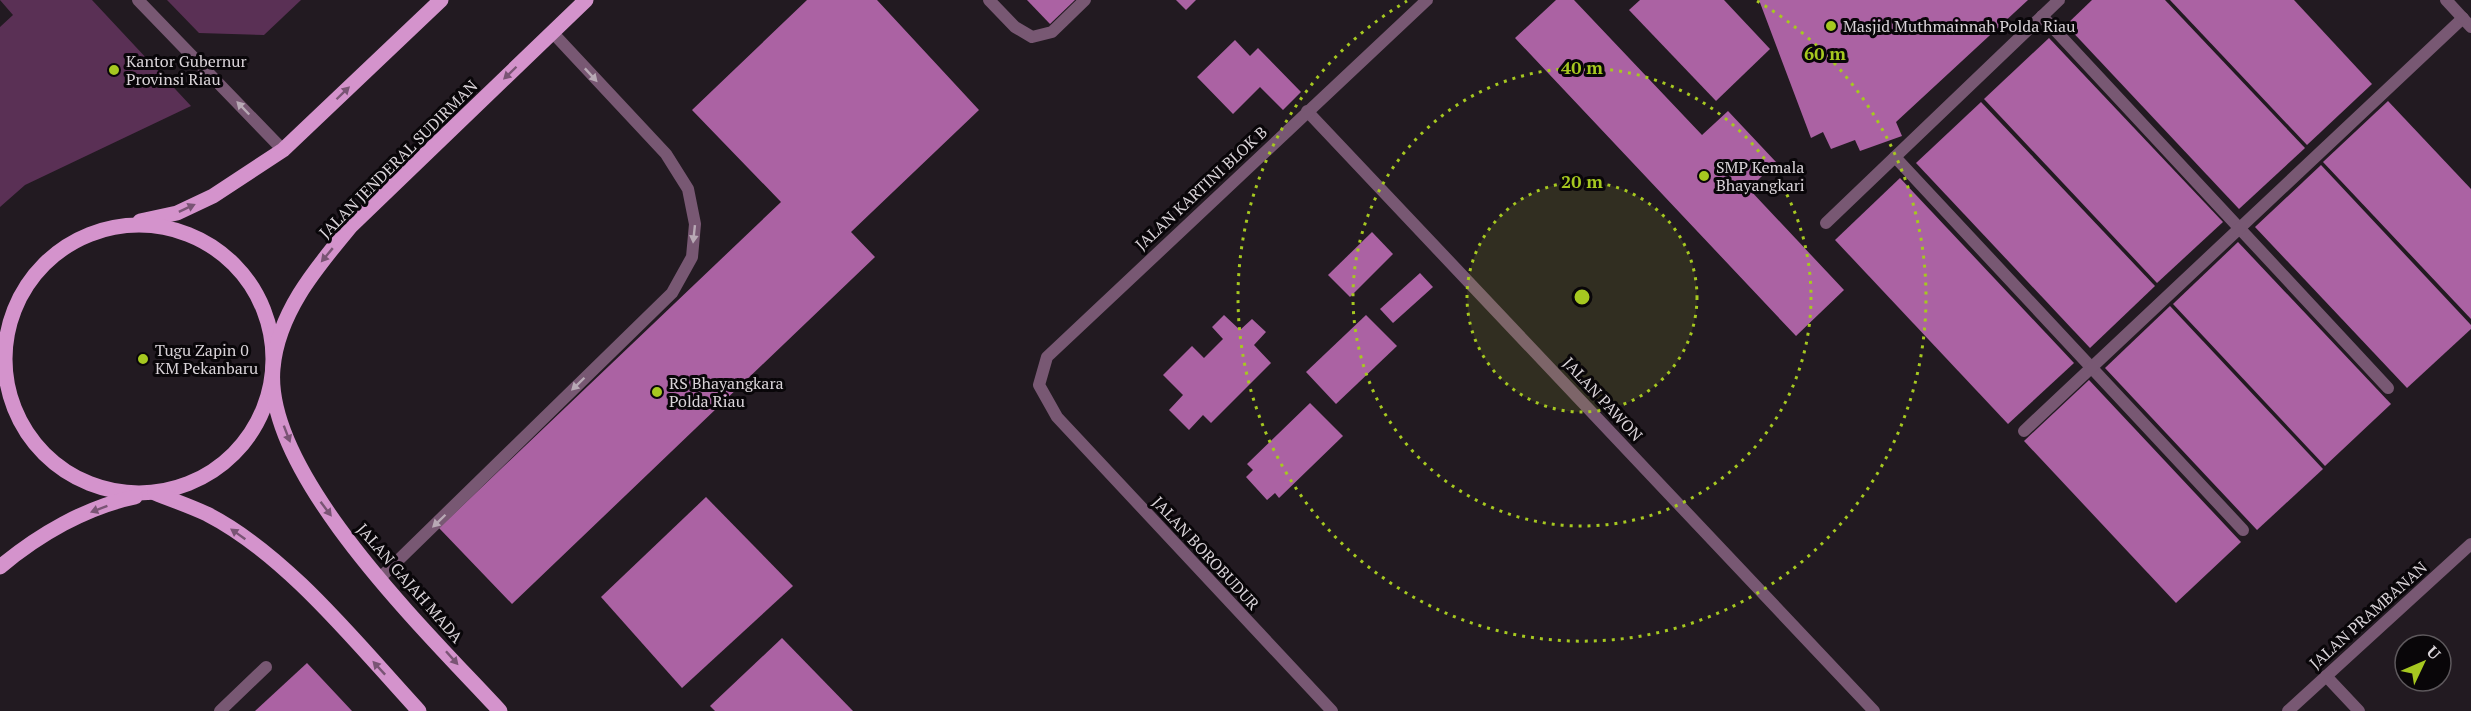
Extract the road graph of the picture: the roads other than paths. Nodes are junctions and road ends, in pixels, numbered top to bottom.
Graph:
1 (138, 0) edge
2 (441, 0) edge
3 (586, 0) edge
4 (989, 0) edge
5 (1085, 0) edge
6 (1426, 0) edge
7 (2060, 0) edge
8 (2446, 0) edge
9 (2043, 16) junction
10 (2467, 23) edge
11 (552, 32) junction
12 (1307, 111) junction
13 (283, 150) junction
14 (1895, 157) junction
15 (1826, 224) dead end
16 (111, 227) junction
17 (2240, 228) junction
18 (4, 342) junction
19 (0, 359) edge
20 (273, 368) junction
21 (2091, 368) junction
22 (2388, 388) dead end
23 (1057, 417) joint
24 (2024, 431) dead end
25 (155, 493) junction
26 (2243, 530) dead end
27 (2471, 544) edge
28 (0, 567) edge
29 (379, 579) junction
30 (266, 667) dead end
31 (2326, 676) junction
32 (220, 711) edge
33 (419, 711) edge
34 (500, 711) edge
35 (1332, 711) edge
36 (1874, 711) edge
37 (2288, 711) edge
38 (2359, 711) edge

13 -> 1 street
13 -> 2 main road
3 - 11 main road, JALAN JENDERAL SUDIRMAN
4 - 5 street
6 - 12 street, JALAN KARTINI BLOK B
7 - 9 street
8 - 10 street
9 - 14 street
9 - 17 street
10 - 17 street
11 -> 20 main road, JALAN JENDERAL SUDIRMAN
11 -> 29 street
12 - 23 street, JALAN KARTINI BLOK B
12 - 36 street, JALAN PAWON
16 -> 13 main road
14 - 15 street
14 - 21 street
16 - 18 main road
16 - 20 main road
17 - 21 street
17 - 22 street
18 - 19 main road
18 - 25 main road
20 - 25 main road
20 -> 29 main road, JALAN GAJAH MADA
21 - 24 street
21 - 26 street
23 - 35 street, JALAN BOROBUDUR
25 -> 28 main road
33 -> 25 main road
27 - 31 street, JALAN PRAMBANAN
29 -> 34 main road, JALAN GAJAH MADA
30 - 32 street
31 - 37 street, JALAN PRAMBANAN
31 - 38 street

